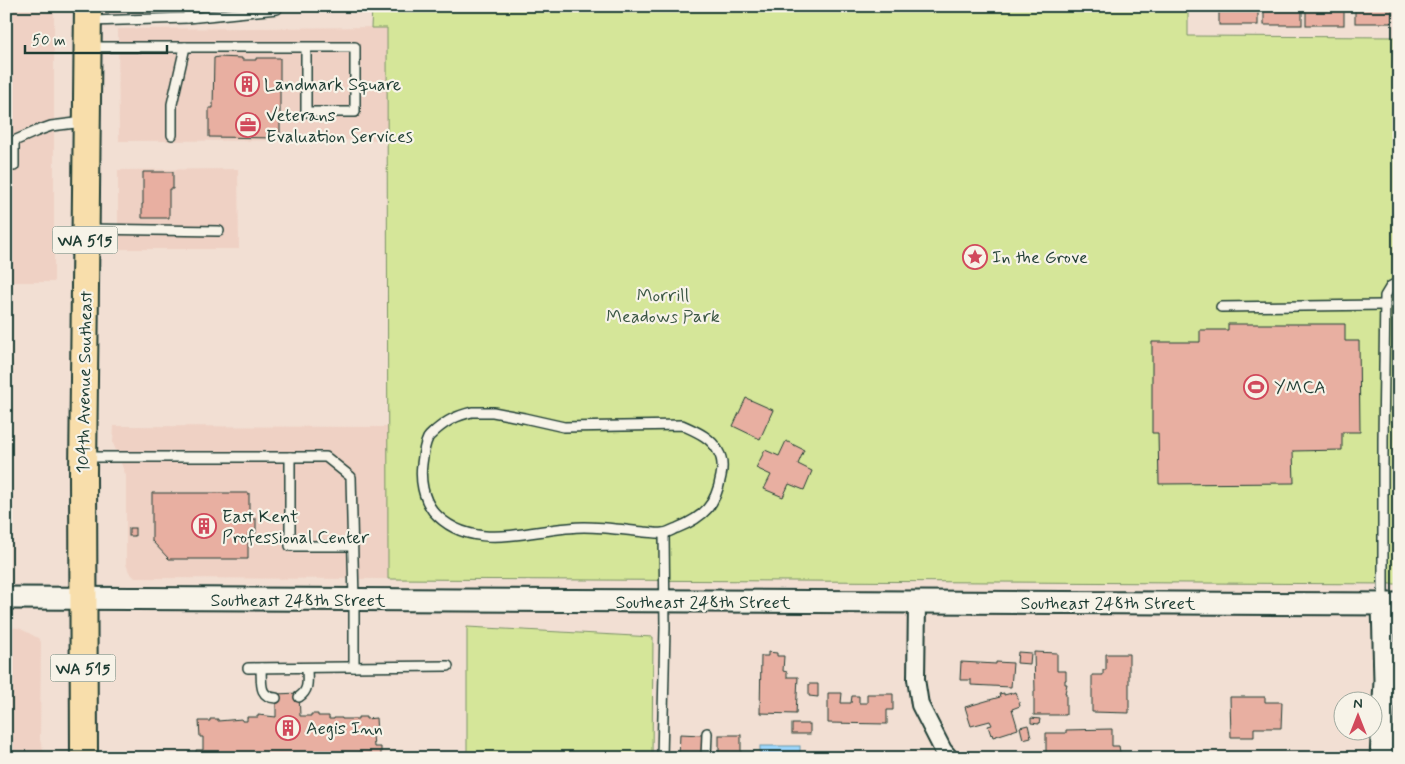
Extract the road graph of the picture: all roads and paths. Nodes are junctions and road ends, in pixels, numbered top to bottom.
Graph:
1 (188, 6) edge
2 (277, 6) edge
3 (88, 14) edge
4 (188, 18) junction
5 (87, 47) junction
6 (185, 47) junction
7 (306, 47) junction
8 (87, 122) junction
9 (172, 135) dead end
10 (14, 166) dead end
11 (86, 229) junction
12 (219, 230) dead end
13 (1399, 282) edge
14 (1385, 305) junction
15 (1221, 306) dead end
16 (83, 457) junction
17 (290, 457) junction
18 (664, 533) junction
19 (352, 546) junction
20 (6, 598) edge
21 (83, 599) junction
22 (354, 600) junction
23 (665, 602) junction
24 (917, 603) junction
25 (1391, 604) edge
26 (448, 666) dead end
27 (354, 667) junction
28 (248, 668) dead end
29 (261, 668) junction
30 (308, 668) junction
31 (300, 697) dead end
32 (276, 698) dead end
33 (707, 733) dead end
34 (84, 758) edge
35 (662, 758) edge
36 (706, 758) edge
37 (950, 758) edge
38 (1381, 758) edge

1 - 4 lane
2 - 4 lane
3 - 4 lane
3 - 5 main road, 104th Avenue Southeast / WA 515
5 - 6 lane
5 - 8 main road, 104th Avenue Southeast / WA 515
6 - 7 lane
6 - 9 lane
7 - 7 lane
8 - 10 lane
8 - 11 main road, 104th Avenue Southeast / WA 515
11 - 12 lane
11 - 16 main road, 104th Avenue Southeast / WA 515
13 - 14 lane
14 - 15 lane
14 - 25 lane
16 - 17 lane
16 - 21 main road, 104th Avenue Southeast / WA 515
17 - 19 lane
17 - 19 lane
18 - 18 lane
18 - 23 lane
19 - 22 lane
20 - 21 street, Southeast 248th Street
21 - 22 street, Southeast 248th Street
21 - 34 main road, 104th Avenue Southeast / WA 515
22 - 23 street, Southeast 248th Street
22 - 27 lane
23 - 24 street, Southeast 248th Street
23 - 35 lane
24 - 25 street, Southeast 248th Street
24 - 37 street
25 - 38 street
26 - 27 lane
27 - 30 lane
28 - 29 lane
29 - 30 lane
29 - 32 lane
30 - 31 lane
33 - 36 lane

